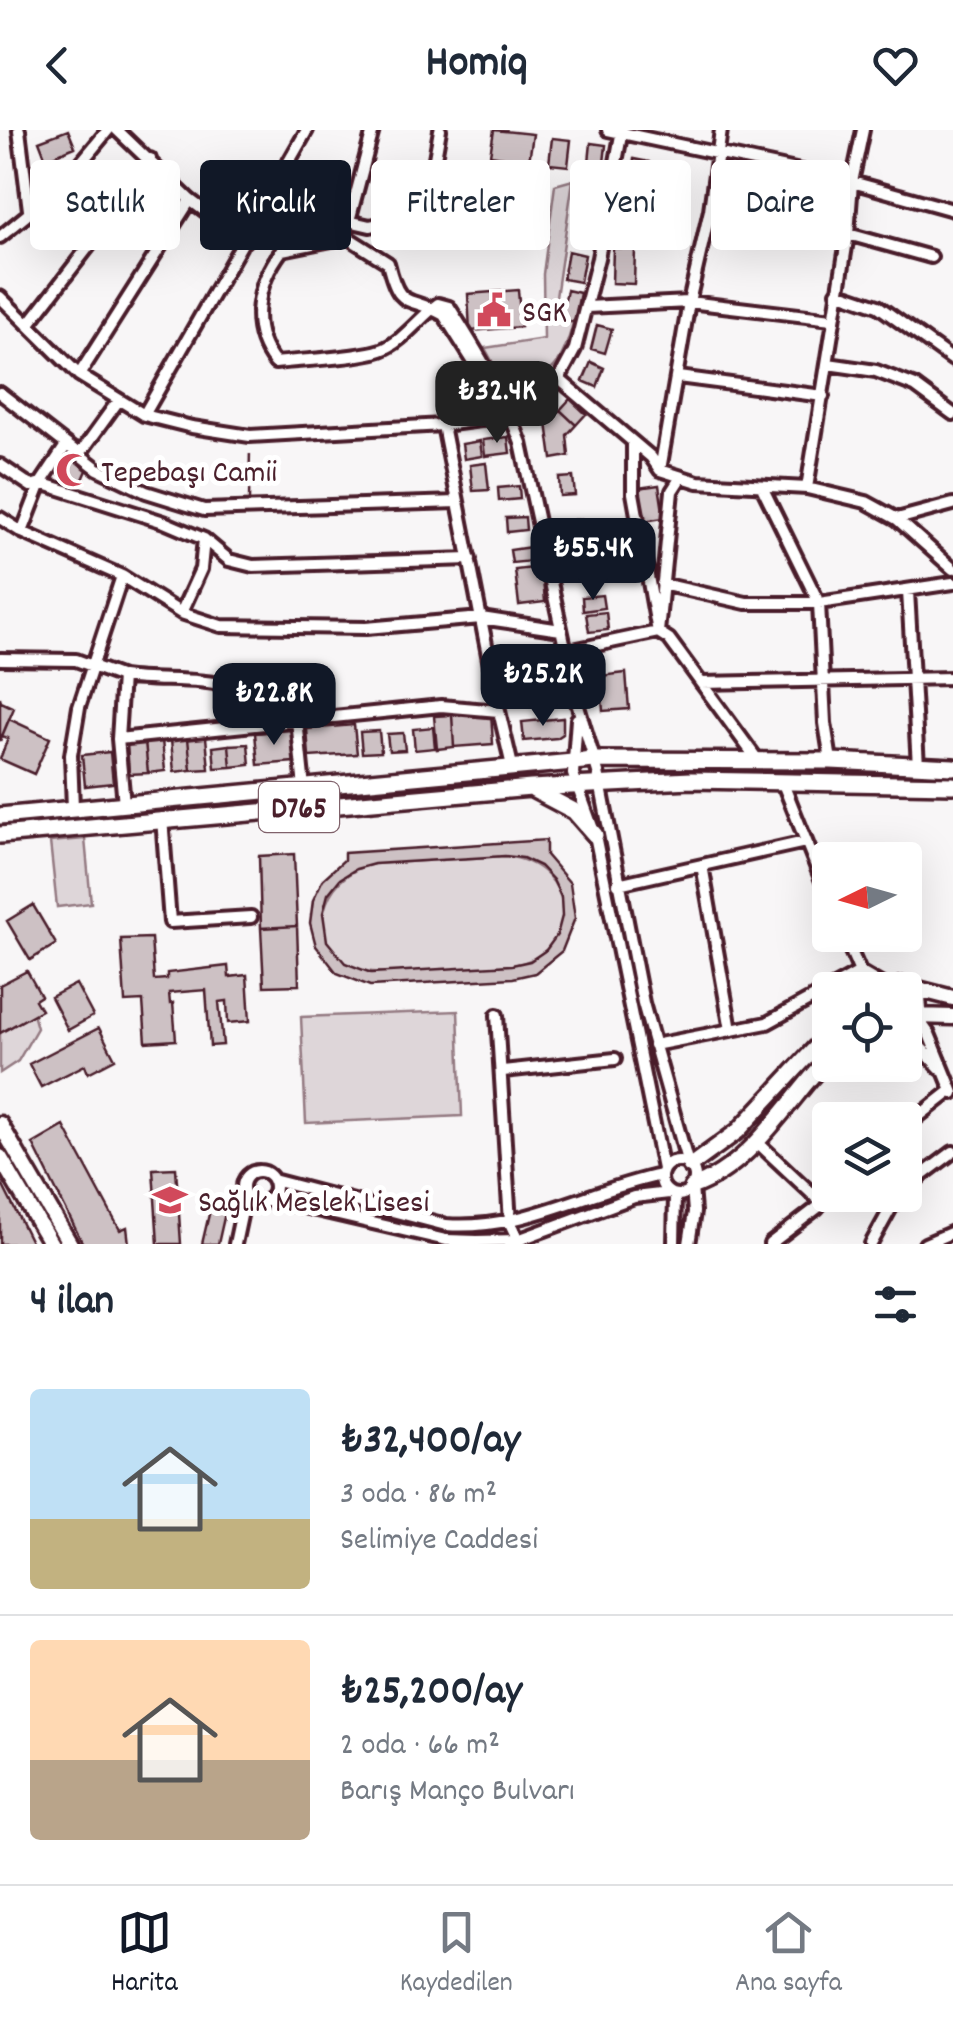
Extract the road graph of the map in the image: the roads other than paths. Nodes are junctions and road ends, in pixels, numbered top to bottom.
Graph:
1 (19, 130) edge
2 (108, 130) edge
3 (117, 130) edge
4 (307, 130) edge
5 (372, 130) edge
6 (440, 130) edge
7 (608, 130) edge
8 (721, 130) edge
9 (862, 130) edge
10 (622, 132) edge
11 (718, 151) junction
12 (150, 159) junction
13 (290, 160) edge
14 (852, 182) junction
15 (190, 200) junction
16 (200, 208) edge
17 (850, 208) edge
18 (29, 210) junction
19 (710, 210) joint
20 (953, 210) edge
21 (351, 213) edge
22 (351, 221) edge
23 (850, 235) edge
24 (0, 237) edge
25 (239, 250) edge
26 (845, 250) edge
27 (931, 257) dead end
28 (837, 292) junction
29 (0, 297) edge
30 (689, 302) junction
31 (586, 307) junction
32 (432, 308) junction
33 (832, 319) junction
34 (28, 325) junction
35 (953, 360) edge
36 (828, 364) junction
37 (79, 375) junction
38 (678, 377) junction
39 (558, 378) junction
40 (0, 393) edge
41 (823, 396) junction
42 (118, 401) junction
43 (953, 414) edge
44 (144, 415) junction
45 (511, 416) junction
46 (442, 425) junction
47 (633, 442) junction
48 (65, 446) junction
49 (79, 455) junction
50 (0, 465) edge
51 (660, 470) junction
52 (681, 477) junction
53 (40, 483) junction
54 (762, 487) junction
55 (807, 488) junction
56 (458, 502) junction
57 (953, 504) edge
58 (0, 518) edge
59 (897, 519) junction
60 (22, 532) junction
61 (204, 539) junction
62 (470, 559) junction
63 (953, 569) edge
64 (122, 576) junction
65 (662, 584) junction
66 (953, 584) edge
67 (908, 591) junction
68 (819, 603) junction
69 (181, 613) junction
70 (481, 618) junction
71 (561, 630) junction
72 (658, 632) junction
73 (568, 651) junction
74 (0, 659) edge
75 (94, 666) junction
76 (122, 677) junction
77 (953, 678) edge
78 (912, 681) junction
79 (823, 682) junction
80 (702, 684) junction
81 (577, 703) junction
82 (499, 711) junction
83 (298, 720) junction
84 (118, 739) junction
85 (594, 760) junction
86 (574, 762) junction
87 (831, 762) junction
88 (760, 763) junction
89 (512, 766) junction
90 (918, 766) junction
91 (953, 767) edge
92 (782, 782) junction
93 (953, 785) edge
94 (599, 786) junction
95 (578, 787) junction
96 (304, 788) junction
97 (530, 788) junction
98 (124, 804) junction
99 (73, 808) junction
100 (0, 816) edge
101 (162, 818) junction
102 (0, 835) edge
103 (595, 835) junction
104 (805, 842) junction
105 (812, 859) edge
106 (702, 865) junction
107 (618, 884) junction
108 (251, 917) dead end
109 (851, 952) edge
110 (860, 972) edge
111 (922, 990) edge
112 (812, 998) edge
113 (953, 998) edge
114 (498, 1015) dead end
115 (953, 1017) edge
116 (922, 1018) edge
117 (922, 1028) edge
118 (731, 1030) junction
119 (654, 1046) junction
120 (922, 1049) edge
121 (812, 1051) edge
122 (615, 1059) dead end
123 (503, 1071) junction
124 (945, 1074) junction
125 (812, 1077) edge
126 (952, 1092) edge
127 (922, 1114) edge
128 (0, 1124) edge
129 (756, 1141) junction
130 (953, 1152) edge
131 (0, 1156) edge
132 (689, 1165) junction
133 (662, 1172) junction
134 (922, 1175) edge
135 (273, 1180) junction
136 (692, 1187) junction
137 (672, 1194) junction
138 (812, 1194) edge
139 (246, 1196) junction
140 (269, 1199) junction
141 (812, 1211) edge
142 (889, 1212) edge
143 (510, 1222) junction
144 (693, 1226) junction
145 (953, 1232) edge
146 (519, 1242) edge
147 (51, 1244) edge
148 (70, 1244) edge
149 (234, 1244) edge
150 (674, 1244) edge
151 (689, 1244) edge
152 (702, 1244) edge
153 (770, 1244) edge
154 (871, 1244) edge
155 (924, 1244) edge

1 - 18 street
2 - 18 street
3 - 12 street
4 - 13 street
5 - 21 street
6 - 22 street
7 - 10 street
8 - 11 street
9 - 14 street
10 - 11 street
10 - 31 street
11 - 14 street
11 - 19 street
12 - 15 street
12 - 34 street
14 - 17 street
14 - 20 street
15 - 16 street
15 - 37 street
18 - 24 street
19 - 30 street
23 - 27 street
25 - 44 street
26 - 28 street
28 - 33 street
28 - 35 street
29 - 34 street
30 - 31 street
30 - 33 street
30 - 38 street
31 - 39 street
32 - 32 street
32 - 45 street
33 - 36 street
34 - 37 street
36 - 41 street
36 - 43 street
37 - 42 street
38 - 41 street
38 - 51 street
39 - 45 street
39 - 47 street
40 - 48 street
41 - 55 street
42 - 44 street
42 - 49 street
44 - 46 street
45 - 46 street
45 - 71 street
46 - 56 street
47 - 51 street
47 - 72 street
48 - 49 street
48 - 53 street
49 - 56 street
50 - 53 street
51 - 52 street
52 - 54 street
52 - 65 street
53 - 60 street
53 - 61 street
54 - 55 street
54 - 68 street
55 - 59 street
56 - 62 street
57 - 59 street
58 - 60 street
59 - 63 street
60 - 64 street
61 - 62 street
61 - 69 street
62 - 70 street
64 - 69 street
64 - 75 street
65 - 68 street
65 - 72 street
66 - 67 street
67 - 68 street
67 - 78 street
68 - 79 street
69 - 70 street
70 - 71 street
70 - 82 street
71 - 73 street
72 - 73 street
72 - 80 street
73 - 81 street
74 - 75 street
75 - 76 street
75 - 99 street
76 - 83 street
76 - 84 street
77 - 78 street
78 - 79 street
78 - 90 street
79 - 80 street
79 - 87 street
80 - 88 street
81 - 85 street
81 - 86 street
82 - 83 street
82 - 89 street
83 - 84 street
83 - 96 street
84 - 98 street
85 - 86 highway, D765
85 - 88 highway, D765
85 - 94 street
86 - 89 highway, D765
86 - 95 street
87 - 88 highway, D765
87 - 90 highway, D765
89 - 96 highway, D765
90 - 91 highway, D765
92 - 93 highway, D765
92 - 94 highway, D765
92 - 104 street
94 - 95 highway, D765
94 - 107 street
95 - 97 highway, D765
95 - 103 street
96 - 98 highway, D765
97 - 101 highway, D765
97 - 103 highway
98 - 99 highway, D765
99 - 100 highway, D765
101 - 102 highway, D765
101 - 108 street
103 - 133 street
104 - 105 street
104 - 106 street
106 - 107 street
106 - 118 street
107 - 119 street
109 - 110 street
111 - 113 main road
112 - 118 street
114 - 123 street
115 - 116 main road
117 - 124 street
118 - 119 street
119 - 132 street
120 - 124 street
121 - 132 main road
122 - 123 street
123 - 143 street
124 - 126 street
125 - 129 main road
126 - 127 street
128 - 148 main road
129 - 136 main road
129 - 138 street
130 - 134 street
131 - 147 main road
132 - 133 street
132 - 136 street
133 - 137 street
133 - 143 street
135 - 139 street
135 - 140 street
135 - 143 street
136 - 137 street
136 - 144 street
137 - 146 street
137 - 150 street
139 - 140 street
139 - 149 street
140 - 146 street
141 - 153 street
142 - 154 street
143 - 146 street
144 - 151 street
144 - 152 street
145 - 155 street

